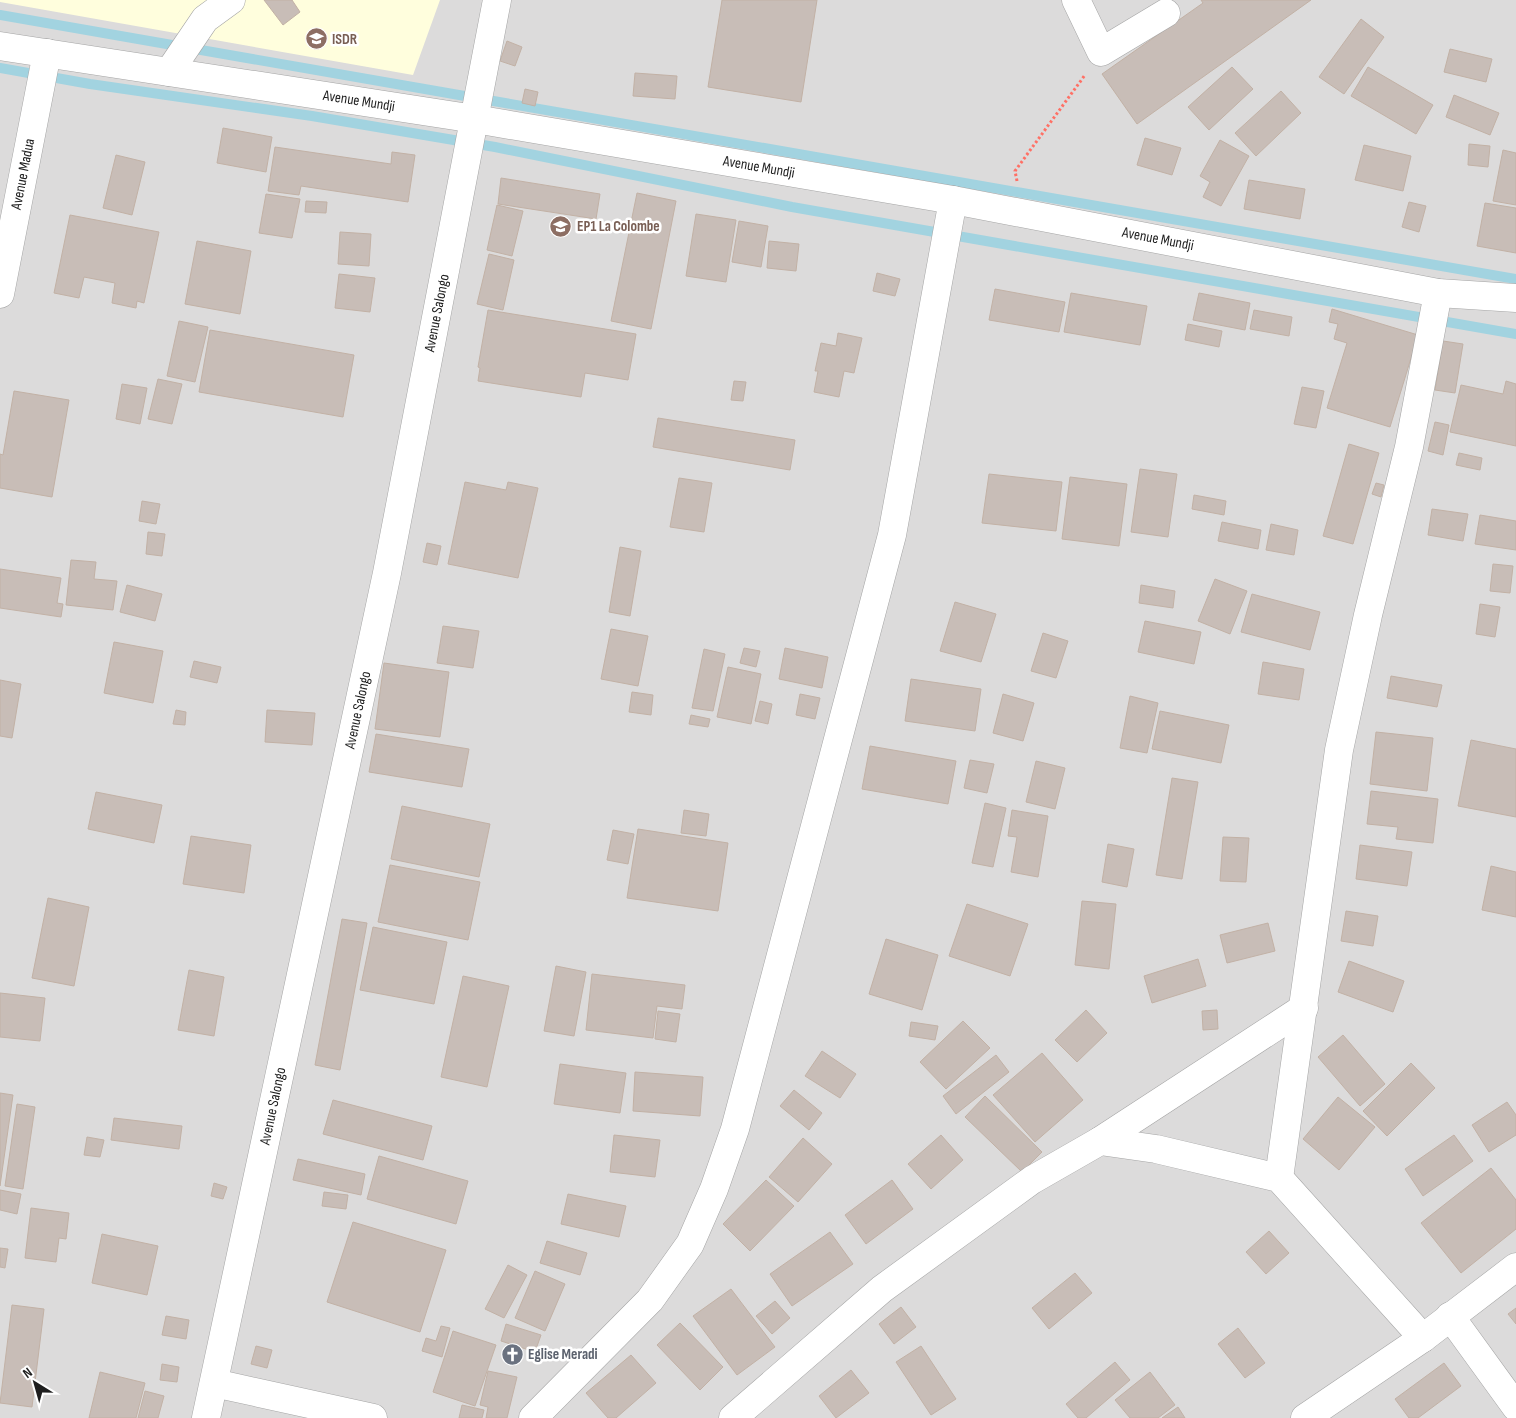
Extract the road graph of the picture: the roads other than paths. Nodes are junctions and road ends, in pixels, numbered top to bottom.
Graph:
1 (231, 0) edge
2 (497, 0) edge
3 (1076, 0) edge
4 (1166, 13) dead end
5 (0, 46) edge
6 (46, 53) junction
7 (169, 72) junction
8 (475, 119) junction
9 (953, 200) junction
10 (1438, 293) junction
11 (0, 294) edge
12 (1516, 298) edge
13 (1304, 1008) junction
14 (1100, 1140) junction
15 (1279, 1178) junction
16 (1516, 1267) edge
17 (1450, 1316) junction
18 (1422, 1338) junction
19 (214, 1383) junction
20 (1516, 1407) edge
21 (206, 1418) edge
22 (373, 1418) edge
23 (533, 1418) edge
24 (732, 1418) edge
25 (1305, 1418) edge

1 - 7 street
2 - 8 street, Avenue Salongo
3 - 4 street
5 - 6 street, Avenue Mundji
6 - 7 street, Avenue Mundji
6 - 11 street, Avenue Madua
7 - 8 street, Avenue Mundji
8 - 9 street, Avenue Mundji
8 - 19 street, Avenue Salongo
9 - 10 street, Avenue Mundji
9 - 23 street
10 - 12 street, Avenue Mundji
10 - 13 street
13 - 14 street
13 - 15 street
14 - 15 street
14 - 24 street
15 - 18 street
16 - 17 street
17 - 18 street
17 - 20 street
18 - 25 street
19 - 21 street, Avenue Salongo
19 - 22 street

